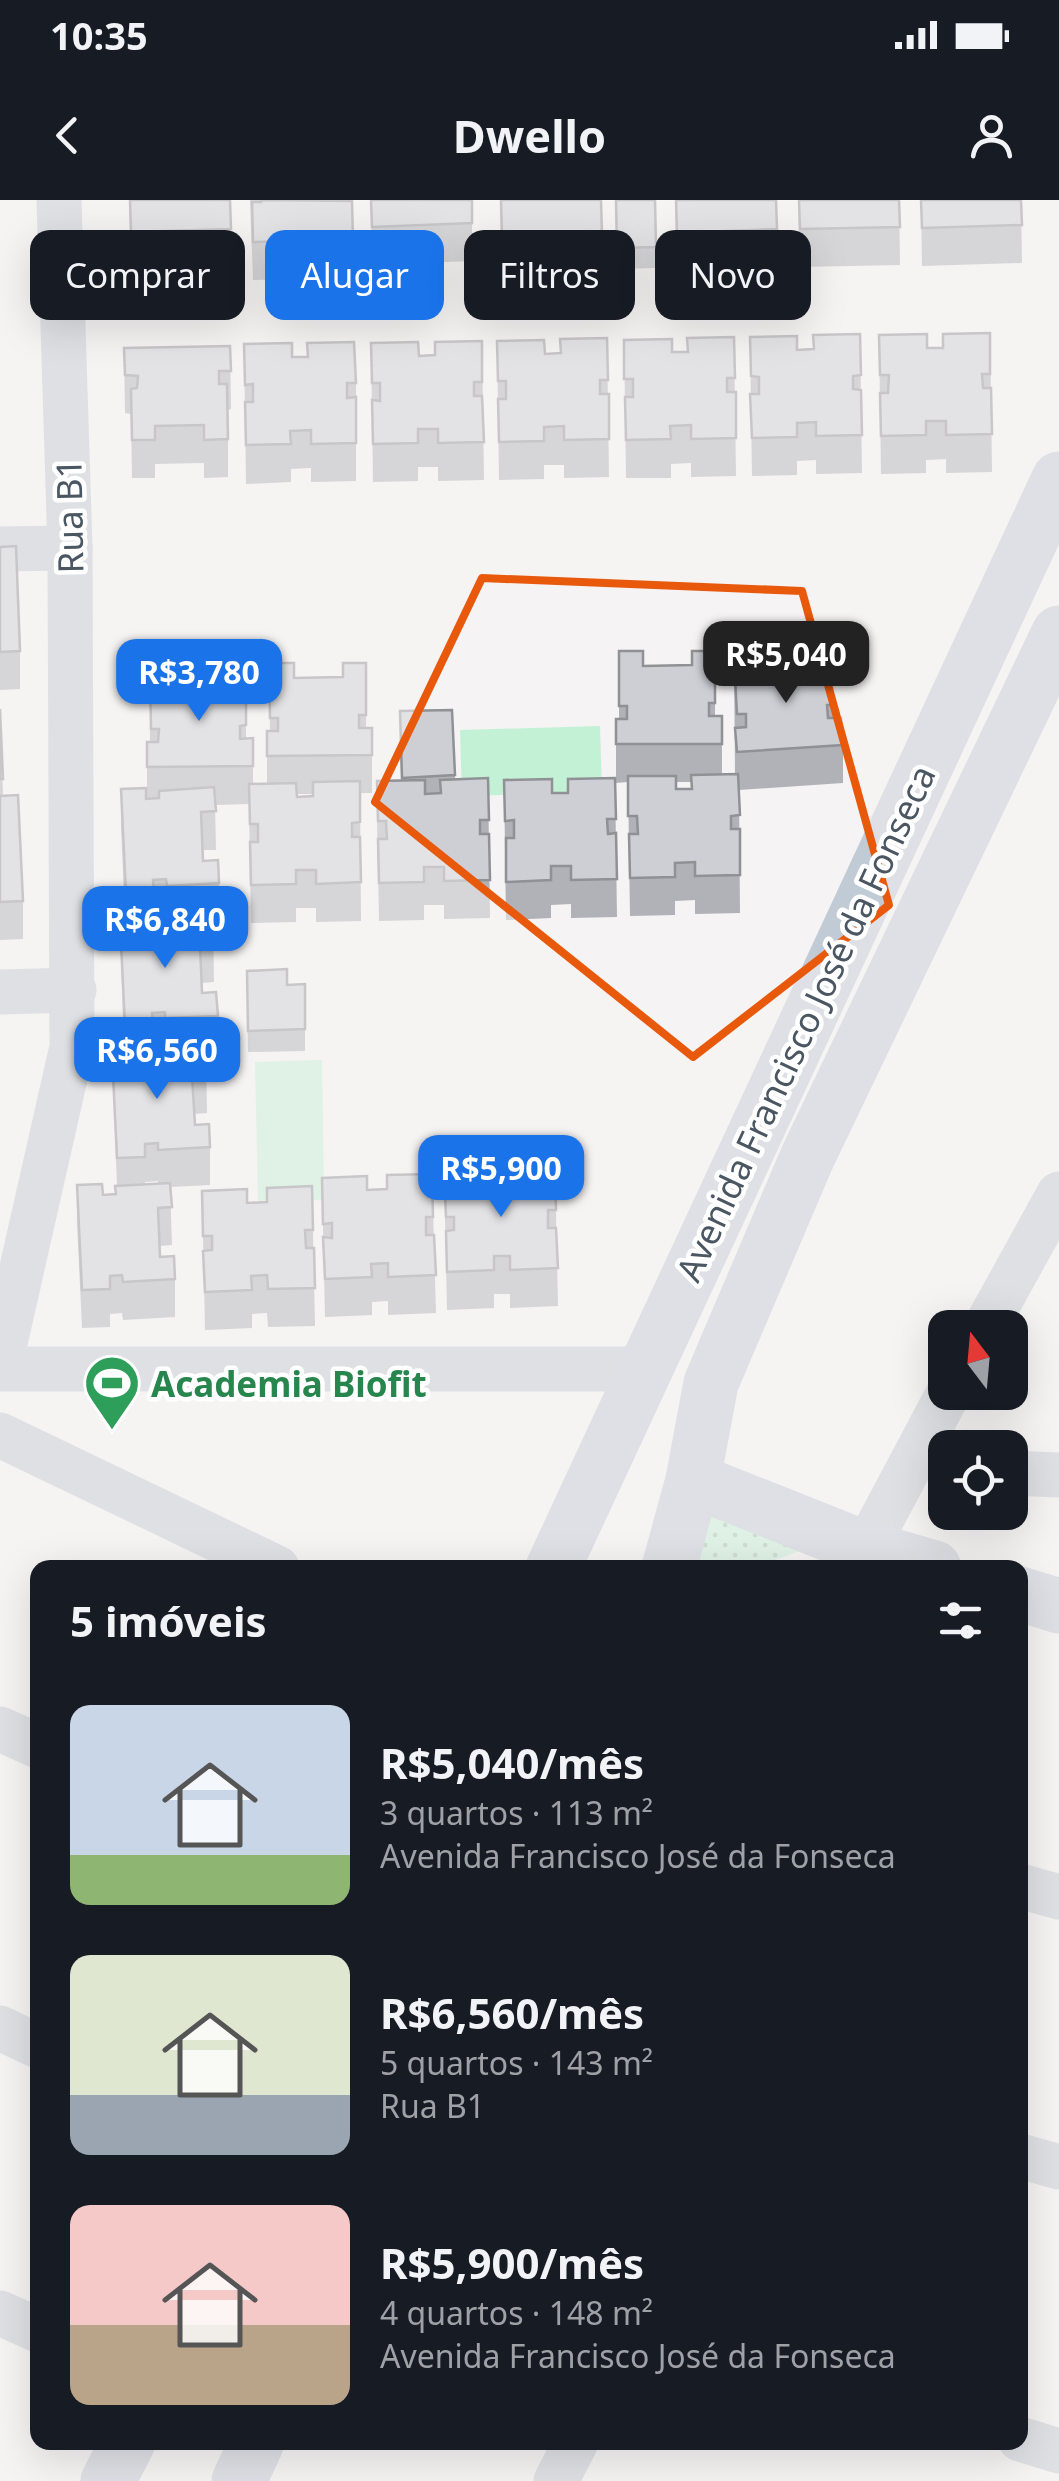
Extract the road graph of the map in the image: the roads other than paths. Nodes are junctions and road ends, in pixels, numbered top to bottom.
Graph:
1 (59, 200) edge
2 (1059, 479) edge
3 (70, 548) junction
4 (0, 549) edge
5 (1059, 633) edge
6 (74, 990) junction
7 (0, 992) edge
8 (1059, 1194) edge
9 (995, 1310) edge
10 (0, 1367) edge
11 (644, 1368) junction
12 (944, 1410) edge
13 (0, 1435) edge
14 (926, 1468) edge
15 (1028, 1473) edge
16 (1059, 1475) edge
17 (693, 1480) junction
18 (863, 1546) junction
19 (260, 1560) edge
20 (557, 1560) edge
21 (671, 1560) edge
22 (822, 1560) edge
23 (908, 1560) edge
24 (1028, 1596) edge
25 (1059, 1606) edge
26 (0, 1729) edge
27 (30, 1742) edge
28 (1028, 1888) edge
29 (1059, 1898) edge
30 (0, 2028) edge
31 (30, 2042) edge
32 (1028, 2158) edge
33 (1059, 2167) edge
34 (0, 2313) edge
35 (30, 2326) edge
36 (1028, 2441) edge
37 (124, 2450) edge
38 (572, 2450) edge
39 (1059, 2451) edge
40 (108, 2481) edge
41 (556, 2481) edge

1 - 3 street, Rua B1
2 - 11 main road, Avenida Francisco José da Fonseca
3 - 4 street
3 - 6 street, Rua B1
5 - 17 main road, Avenida Francisco José da Fonseca
6 - 7 street
6 - 10 street, Rua B1
8 - 9 street
10 - 11 street
11 - 20 main road, Avenida Francisco José da Fonseca
12 - 14 street
13 - 19 street
14 - 18 street
15 - 16 street
17 - 18 main road
17 - 21 main road, Avenida Francisco José da Fonseca
18 - 22 main road
18 - 23 main road
24 - 25 main road
26 - 27 street
28 - 29 street
30 - 31 street
32 - 33 street
34 - 35 street
36 - 39 street
37 - 40 main road
38 - 41 street

